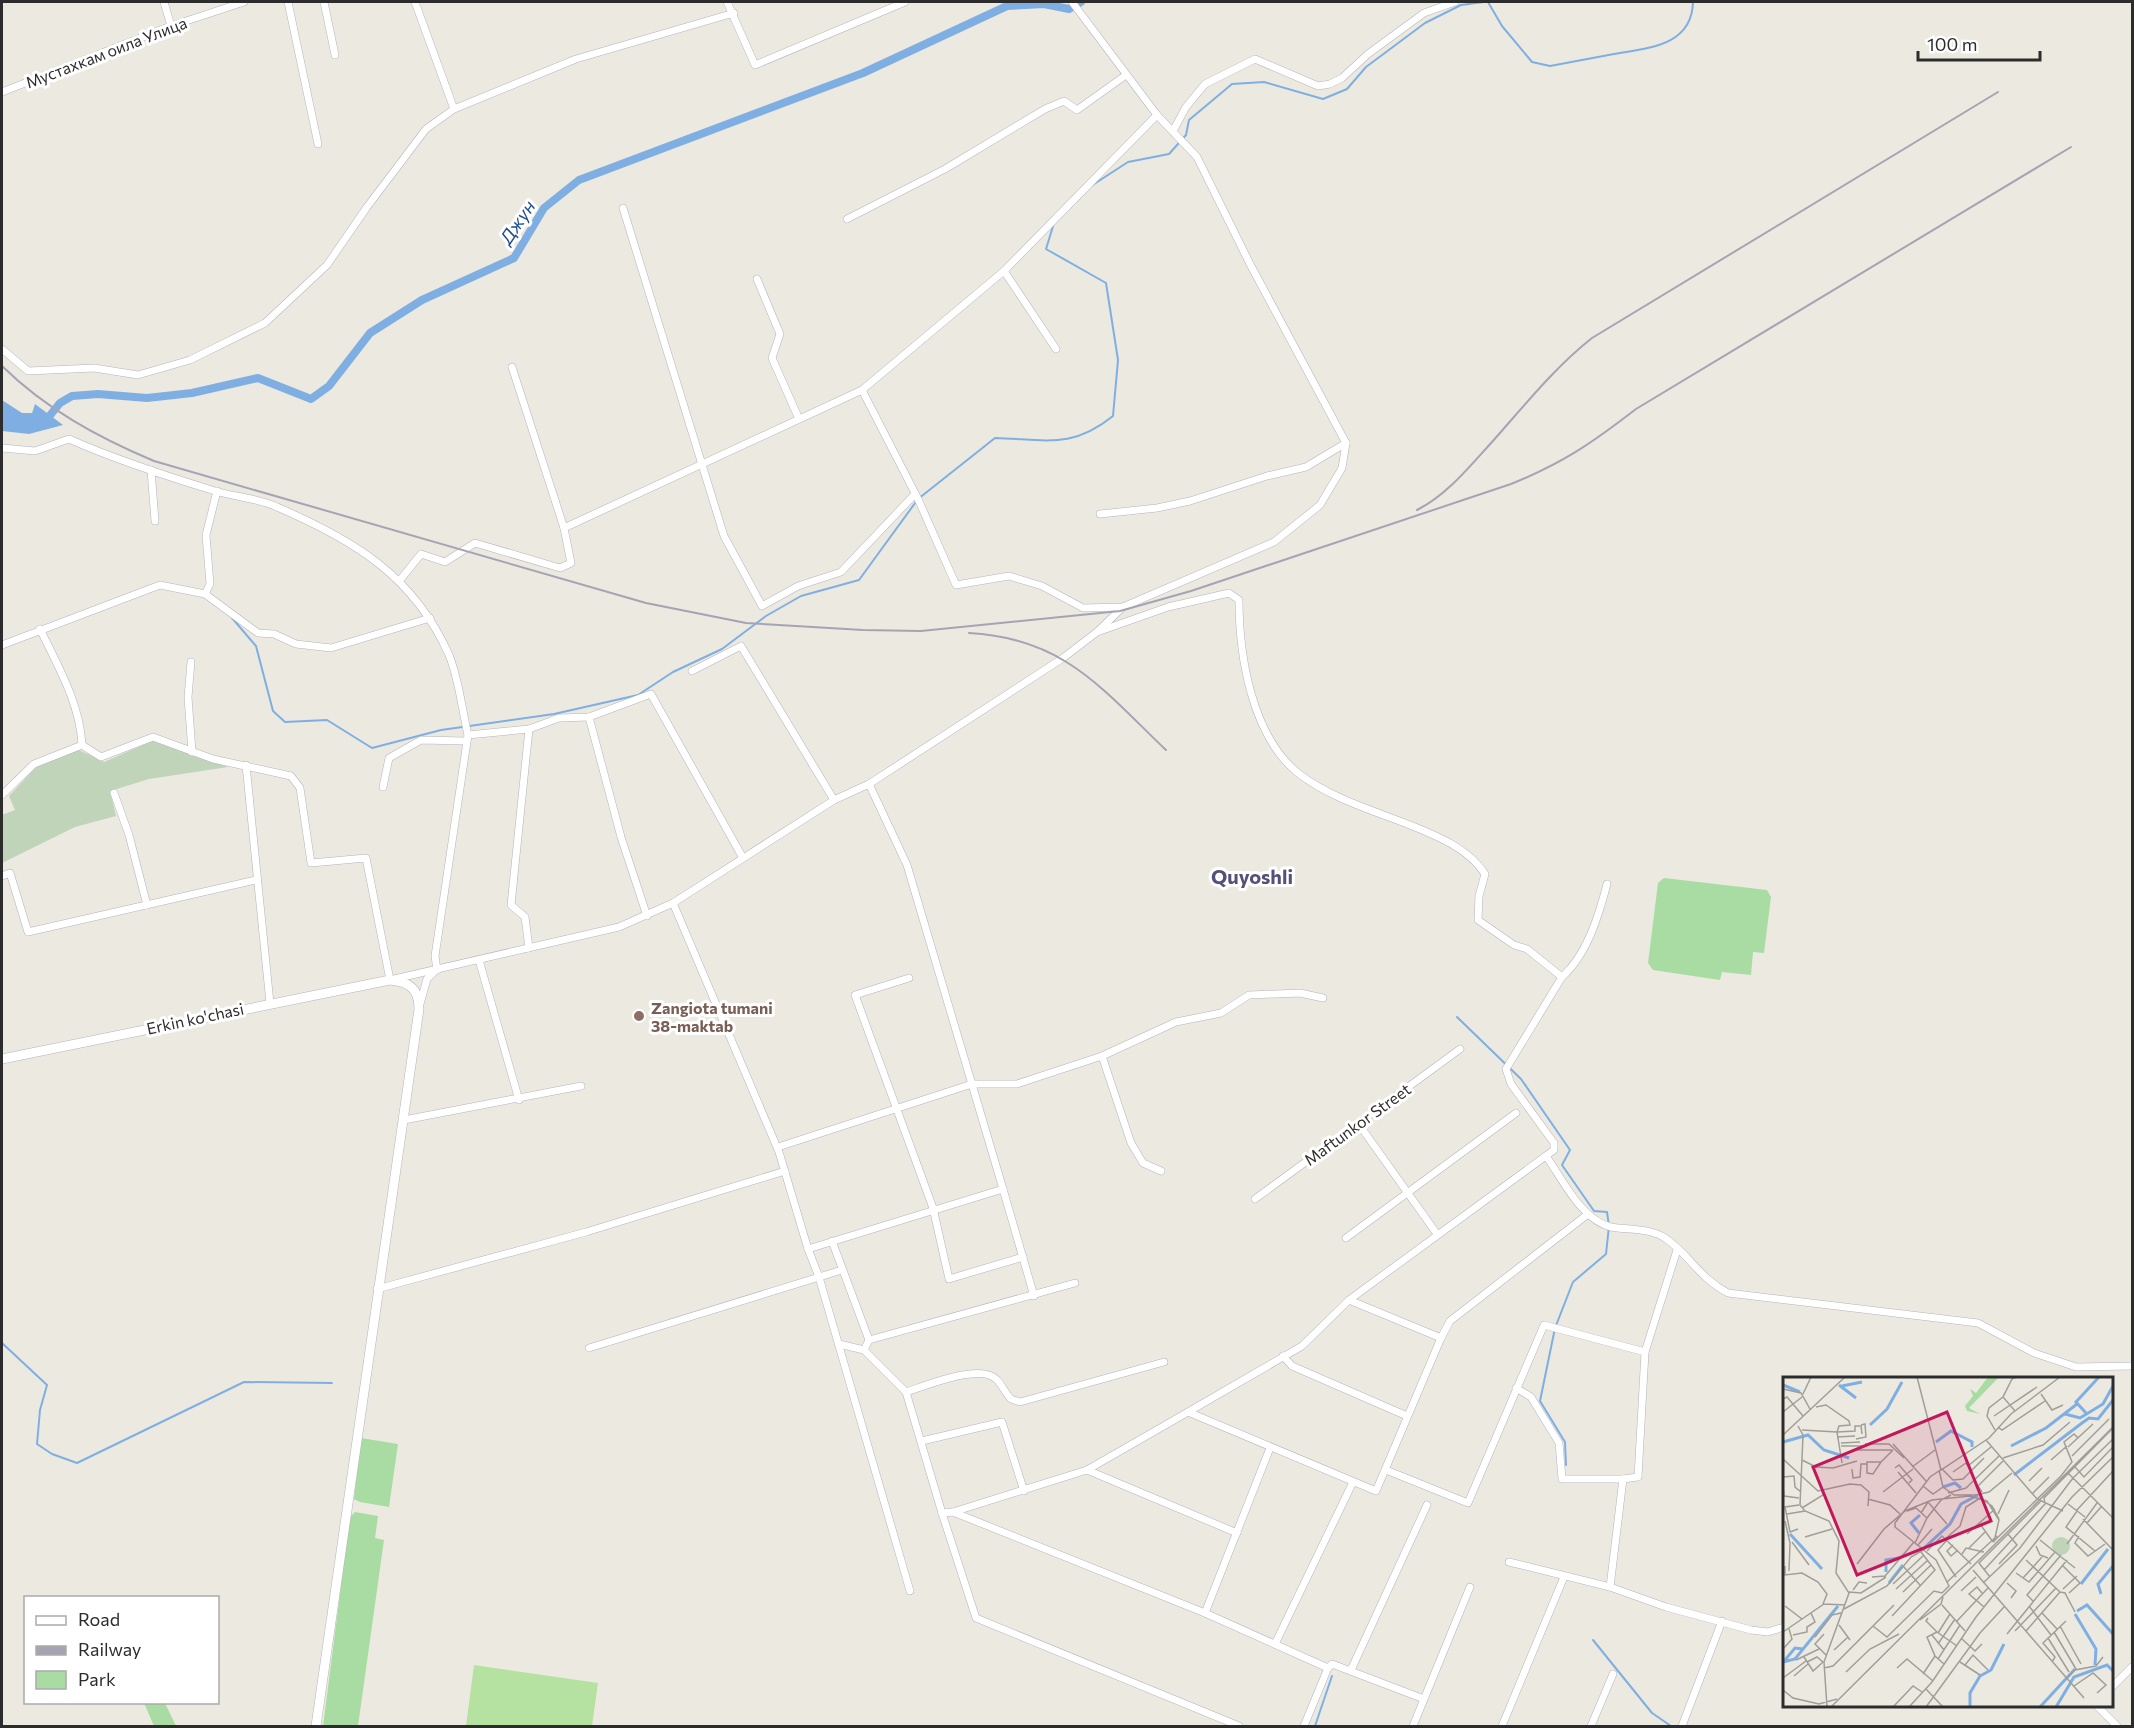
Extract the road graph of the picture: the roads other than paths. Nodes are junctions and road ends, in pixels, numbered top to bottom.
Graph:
1 (164, 2) edge
2 (244, 2) edge
3 (288, 2) edge
4 (324, 2) edge
5 (415, 2) edge
6 (726, 2) edge
7 (905, 2) edge
8 (1072, 2) edge
9 (1455, 2) edge
10 (734, 13) junction
11 (171, 26) junction
12 (335, 55) dead end
13 (1126, 75) junction
14 (2, 92) edge
15 (454, 109) junction
16 (1157, 115) junction
17 (1173, 131) junction
18 (318, 144) dead end
19 (623, 208) dead end
20 (847, 219) dead end
21 (1004, 271) junction
22 (757, 279) dead end
23 (2, 349) edge
24 (1056, 349) dead end
25 (512, 367) dead end
26 (862, 390) junction
27 (799, 419) junction
28 (1346, 443) junction
29 (2, 448) edge
30 (700, 464) junction
31 (151, 470) junction
32 (217, 492) junction
33 (915, 494) junction
34 (1100, 514) dead end
35 (155, 520) dead end
36 (564, 528) junction
37 (400, 580) junction
38 (205, 594) junction
39 (1124, 607) junction
40 (430, 618) junction
41 (40, 629) junction
42 (1097, 632) junction
43 (2, 645) edge
44 (191, 662) dead end
45 (692, 671) dead end
46 (589, 717) junction
47 (529, 729) junction
48 (467, 738) junction
49 (82, 745) junction
50 (192, 752) junction
51 (246, 765) junction
52 (869, 784) junction
53 (383, 787) dead end
54 (114, 793) dead end
55 (2, 795) edge
56 (834, 800) junction
57 (743, 858) junction
58 (2, 876) edge
59 (256, 880) junction
60 (1607, 884) dead end
61 (673, 903) junction
62 (147, 905) junction
63 (647, 916) junction
64 (529, 948) junction
65 (479, 960) junction
66 (437, 970) junction
67 (1562, 977) junction
68 (909, 978) dead end
69 (390, 980) junction
70 (1323, 998) dead end
71 (270, 1003) junction
72 (419, 1009) junction
73 (1460, 1049) dead end
74 (1102, 1056) junction
75 (2, 1059) edge
76 (972, 1084) junction
77 (582, 1086) dead end
78 (519, 1100) junction
79 (899, 1108) junction
80 (1516, 1113) dead end
81 (404, 1120) junction
82 (1358, 1123) junction
83 (777, 1147) junction
84 (1546, 1155) junction
85 (785, 1171) junction
86 (1161, 1171) dead end
87 (1003, 1189) junction
88 (1407, 1192) junction
89 (1255, 1199) dead end
90 (933, 1208) junction
91 (1588, 1214) junction
92 (1437, 1234) junction
93 (1346, 1238) dead end
94 (832, 1241) junction
95 (808, 1249) junction
96 (1677, 1250) junction
97 (1023, 1257) junction
98 (842, 1270) junction
99 (819, 1276) junction
100 (1075, 1283) dead end
101 (377, 1288) junction
102 (1034, 1296) junction
103 (1349, 1300) junction
104 (1441, 1338) junction
105 (869, 1340) junction
106 (839, 1344) junction
107 (589, 1348) dead end
108 (864, 1350) junction
109 (1645, 1352) junction
110 (1283, 1356) junction
111 (1164, 1362) dead end
112 (2133, 1366) edge
113 (1516, 1388) junction
114 (906, 1392) junction
115 (1188, 1412) junction
116 (1407, 1416) junction
117 (922, 1441) junction
118 (1270, 1448) junction
119 (1087, 1470) junction
120 (1386, 1470) junction
121 (1623, 1479) junction
122 (1353, 1482) junction
123 (1024, 1491) junction
124 (1426, 1504) dead end
125 (953, 1512) junction
126 (942, 1513) junction
127 (1237, 1533) junction
128 (1509, 1562) dead end
129 (1564, 1577) junction
130 (1470, 1587) dead end
131 (1610, 1587) junction
132 (910, 1591) dead end
133 (1205, 1613) junction
134 (1722, 1621) junction
135 (1783, 1628) edge
136 (1275, 1644) junction
137 (2133, 1666) edge
138 (1328, 1668) junction
139 (1351, 1670) junction
140 (1612, 1674) dead end
141 (2113, 1687) edge
142 (1424, 1699) junction
143 (2098, 1707) edge
144 (316, 1726) edge
145 (1239, 1726) edge
146 (1304, 1726) edge
147 (1413, 1726) edge
148 (1502, 1726) edge
149 (1591, 1726) edge
150 (1682, 1726) edge
151 (2116, 1726) edge

1 - 11 street
2 - 11 street, Мустахкам оила Улица
3 - 18 street
4 - 12 street
5 - 15 street
6 - 10 street
7 - 10 street
8 - 13 street
9 - 17 street
10 - 15 street
11 - 14 street, Мустахкам оила Улица
13 - 16 street
13 - 20 street
15 - 23 street
16 - 17 street
16 - 21 street
17 - 28 street
19 - 30 street
21 - 24 street
21 - 26 street
22 - 27 street
25 - 36 street
26 - 27 street
26 - 33 street
27 - 30 street
28 - 34 street
28 - 39 street
29 - 31 street
30 - 33 street
30 - 36 street
31 - 32 street
31 - 35 street
32 - 37 street
32 - 38 street
33 - 39 street
36 - 37 street
37 - 40 street
38 - 40 street
38 - 41 street
39 - 42 street
40 - 48 street
41 - 43 street
41 - 49 street
42 - 52 street
42 - 67 street
44 - 50 street
45 - 56 street
46 - 47 street
46 - 57 street
46 - 63 street
47 - 48 street
47 - 64 street
48 - 53 street
48 - 66 street
49 - 50 street
49 - 55 street
50 - 51 street
51 - 59 street
51 - 69 street
52 - 56 street
52 - 76 street
54 - 62 street
56 - 57 street
57 - 61 street
58 - 62 street
59 - 62 street
59 - 71 street
60 - 67 street
61 - 63 street
61 - 83 street
63 - 64 street
64 - 65 street
65 - 66 street
65 - 78 street
66 - 69 street
66 - 72 street
67 - 84 street
68 - 79 street
69 - 71 main road, Erkin ko'chasi
69 - 72 main road
70 - 74 street
71 - 75 main road, Erkin ko'chasi
72 - 81 main road
73 - 82 street, Maftunkor Street
74 - 76 street
74 - 86 street
76 - 79 street
76 - 87 street
77 - 78 street
78 - 81 street
79 - 83 street
79 - 90 street
80 - 88 street
81 - 101 main road
82 - 88 street
82 - 89 street, Maftunkor Street
83 - 85 street
84 - 91 street
84 - 92 street
85 - 95 street
85 - 101 street
87 - 90 street
87 - 97 street
88 - 92 street
88 - 93 street
90 - 94 street
90 - 97 street
91 - 96 street
91 - 104 street
92 - 103 street
94 - 95 street
94 - 98 street
95 - 99 street
96 - 109 street
96 - 112 street
97 - 102 street
98 - 99 street
98 - 105 street
99 - 106 street
99 - 107 street
100 - 102 street
101 - 144 main road
102 - 105 street
103 - 104 street
103 - 110 street
104 - 116 street
105 - 108 street
106 - 108 street
106 - 132 street
108 - 114 street
109 - 113 street
109 - 121 street
110 - 115 street
110 - 116 street
111 - 114 street
113 - 120 street
113 - 121 street
114 - 117 street
115 - 118 street
115 - 119 street
116 - 120 street
117 - 123 street
117 - 126 street
118 - 122 street
118 - 127 street
119 - 123 street
119 - 127 street
120 - 122 street
121 - 131 street
122 - 136 street
123 - 125 street
124 - 139 street
125 - 126 street
125 - 133 street
126 - 145 street
127 - 133 street
128 - 129 street
129 - 131 street
129 - 148 street
130 - 142 street
131 - 134 street
133 - 136 street
134 - 135 street
134 - 150 street
136 - 138 street
137 - 141 street
138 - 139 street
138 - 146 street
139 - 142 street
140 - 149 street
142 - 147 street
143 - 151 street

